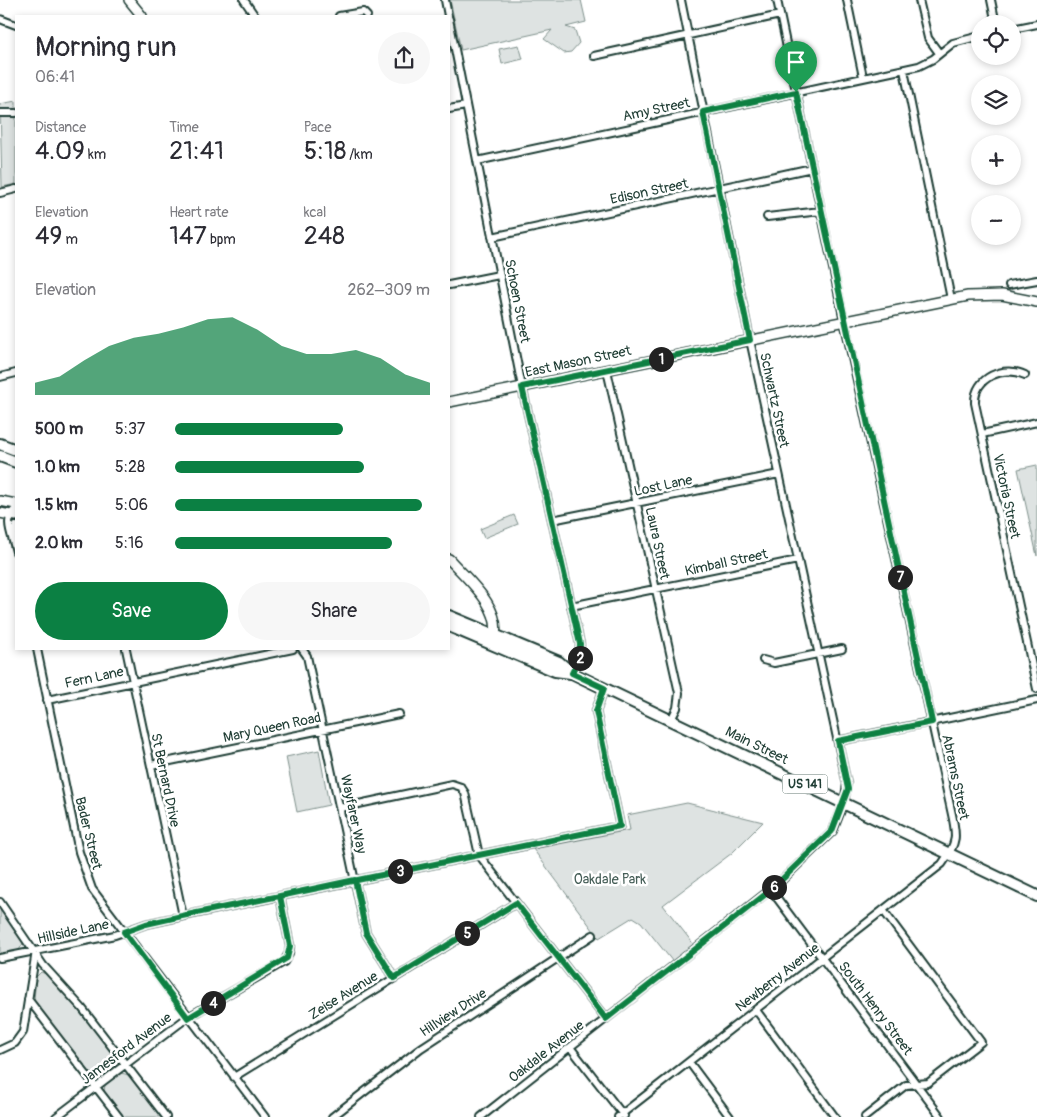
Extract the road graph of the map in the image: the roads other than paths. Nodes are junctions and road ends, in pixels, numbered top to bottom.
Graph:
1 (129, 0) edge
2 (244, 0) edge
3 (445, 0) edge
4 (681, 0) edge
5 (776, 0) edge
6 (847, 0) edge
7 (919, 0) edge
8 (991, 0) edge
9 (141, 15) edge
10 (254, 15) edge
11 (345, 15) edge
12 (366, 15) edge
13 (448, 15) edge
14 (780, 15) junction
15 (994, 15) edge
16 (0, 19) edge
17 (1037, 24) edge
18 (15, 25) edge
19 (1021, 27) edge
20 (450, 28) edge
21 (688, 35) junction
22 (971, 38) edge
23 (939, 53) junction
24 (594, 56) dead end
25 (904, 70) junction
26 (863, 77) junction
27 (796, 92) junction
28 (466, 106) junction
29 (450, 109) edge
30 (703, 112) junction
31 (0, 113) edge
32 (15, 113) edge
33 (477, 160) junction
34 (812, 168) junction
35 (718, 188) junction
36 (15, 189) edge
37 (0, 193) edge
38 (820, 211) junction
39 (767, 217) dead end
40 (492, 237) junction
41 (500, 275) junction
42 (1037, 280) edge
43 (450, 285) edge
44 (1009, 285) dead end
45 (951, 299) junction
46 (1037, 302) edge
47 (844, 321) junction
48 (750, 340) junction
49 (607, 370) junction
50 (15, 373) edge
51 (1025, 375) dead end
52 (0, 377) edge
53 (522, 387) junction
54 (450, 402) edge
55 (1037, 422) edge
56 (982, 434) junction
57 (0, 444) edge
58 (15, 450) edge
59 (0, 456) edge
60 (15, 462) edge
61 (779, 474) junction
62 (0, 501) edge
63 (637, 503) junction
64 (15, 504) edge
65 (10, 515) edge
66 (0, 518) edge
67 (552, 520) junction
68 (15, 530) edge
69 (13, 539) junction
70 (15, 548) edge
71 (450, 560) edge
72 (798, 560) junction
73 (656, 589) junction
74 (571, 606) junction
75 (450, 617) edge
76 (450, 626) edge
77 (494, 640) junction
78 (842, 649) dead end
79 (36, 650) edge
80 (126, 650) edge
81 (288, 650) edge
82 (304, 650) edge
83 (819, 654) junction
84 (763, 660) dead end
85 (572, 673) junction
86 (133, 682) junction
87 (604, 688) junction
88 (1037, 689) edge
89 (47, 700) junction
90 (1037, 700) edge
91 (399, 714) dead end
92 (671, 720) junction
93 (932, 722) junction
94 (323, 730) junction
95 (838, 741) junction
96 (150, 765) junction
97 (844, 803) junction
98 (340, 808) junction
99 (949, 854) junction
100 (479, 855) junction
101 (355, 880) junction
102 (771, 890) junction
103 (280, 896) junction
104 (1037, 896) edge
105 (0, 902) edge
106 (516, 903) junction
107 (883, 910) junction
108 (182, 916) junction
109 (124, 932) junction
110 (593, 935) dead end
111 (36, 951) junction
112 (558, 957) junction
113 (822, 957) junction
114 (0, 958) edge
115 (394, 978) junction
116 (28, 998) junction
117 (756, 1010) junction
118 (188, 1018) junction
119 (606, 1019) junction
120 (570, 1048) junction
121 (0, 1050) edge
122 (689, 1062) junction
123 (126, 1065) junction
124 (234, 1077) junction
125 (917, 1084) junction
126 (96, 1087) junction
127 (622, 1116) edge
128 (56, 1117) edge
129 (119, 1117) edge
130 (166, 1117) edge
131 (265, 1117) edge
132 (332, 1117) edge
133 (481, 1117) edge
134 (730, 1117) edge
135 (835, 1117) edge
136 (865, 1117) edge
137 (941, 1117) edge

1 - 9 main road
2 - 10 street
3 - 13 street, Schoen Street
4 - 21 street, Schwartz Street
5 - 14 street, Abrams Street
6 - 26 street
7 - 23 street
8 - 15 street
11 - 12 street
14 - 21 street
14 - 27 street, Abrams Street
16 - 18 street
17 - 19 street
20 - 28 street, Schoen Street
21 - 24 street
21 - 30 street, Schwartz Street
22 - 23 street, Amy Street
23 - 25 street, Amy Street
25 - 26 street, Amy Street
25 - 45 street
26 - 27 street, Amy Street
27 - 30 street, Amy Street
27 - 34 street, Abrams Street
28 - 29 street
28 - 33 street, Schoen Street
30 - 33 street, Amy Street
30 - 35 street, Schwartz Street
31 - 32 street
33 - 40 street, Schoen Street
34 - 35 street, Edison Street
34 - 38 street, Abrams Street
35 - 40 street, Edison Street
35 - 48 street, Schwartz Street
36 - 37 street
38 - 39 street
38 - 47 street, Abrams Street
40 - 41 street, Schoen Street
41 - 43 street
41 - 53 street, Schoen Street
42 - 44 street
45 - 46 main road, East Mason Street
45 - 47 main road, East Mason Street
47 - 48 main road, East Mason Street
47 - 93 street, Abrams Street
48 - 49 main road, East Mason Street
48 - 61 street, Schwartz Street
49 - 53 main road, East Mason Street
49 - 63 street, Laura Street
50 - 52 street
51 - 56 street, Victoria Street
53 - 54 main road, East Mason Street
53 - 67 street, Schoen Street
55 - 56 street
56 - 88 street, Victoria Street
57 - 58 main road
59 - 60 main road
61 - 63 street, Lost Lane
61 - 72 street, Schwartz Street
62 - 64 main road
63 - 67 street, Lost Lane
63 - 73 street, Laura Street
65 - 66 street
65 - 69 street
67 - 74 street, Schoen Street
68 - 69 street
69 - 70 street
71 - 77 main road
72 - 73 street, Kimball Street
72 - 83 street, Schwartz Street
73 - 74 street, Kimball Street
73 - 92 street, Laura Street
74 - 85 street, Schoen Street
75 - 77 main road, Main Street / US 141
76 - 77 main road, Main Street / US 141
77 - 85 main road, Main Street / US 141
78 - 83 street
79 - 89 street, Bader Street
80 - 86 street, St Bernard Drive
81 - 86 street, Fern Lane
82 - 94 street, Wayfarer Way
83 - 84 street
83 - 95 street, Schwartz Street
85 - 87 main road, Main Street / US 141
86 - 89 street, Fern Lane
86 - 96 street, St Bernard Drive
87 - 92 main road, Main Street / US 141
87 - 100 street, Hillside Lane
89 - 109 street, Bader Street
90 - 93 street
91 - 94 street, Mary Queen Road
92 - 97 main road, Main Street / US 141
93 - 95 street
93 - 99 street, Abrams Street
94 - 96 street, Mary Queen Road
94 - 98 street, Wayfarer Way
95 - 97 street, Schwartz Street
96 - 108 street, St Bernard Drive
97 - 99 main road, Main Street / US 141
97 - 102 street, Oakdale Avenue
98 - 100 street
98 - 101 street, Wayfarer Way
99 - 104 main road, Main Street / US 141
99 - 107 street, Newberry Avenue
100 - 101 street, Hillside Lane
100 - 106 street
101 - 103 street, Hillside Lane
101 - 115 street, Wayfarer Way
102 - 113 street, South Henry Street
102 - 119 street, Oakdale Avenue
103 - 108 street, Hillside Lane
103 - 118 street, Jamesford Avenue
105 - 111 street
106 - 112 street
106 - 115 street, Zeise Avenue
107 - 113 street, Newberry Avenue
107 - 125 street
108 - 109 street, Hillside Lane
109 - 111 street, Hillside Lane
109 - 118 street, Bader Street
110 - 112 street, Hillview Drive
111 - 114 street, Hillside Lane
111 - 116 street
111 - 123 street
112 - 119 street
112 - 132 street, Hillview Drive
113 - 117 street, Newberry Avenue
113 - 125 street, South Henry Street
115 - 124 street, Zeise Avenue
116 - 121 street
116 - 126 street
117 - 122 street, Newberry Avenue
117 - 135 street
118 - 123 street, Jamesford Avenue
118 - 124 street, Bader Street
119 - 120 street, Oakdale Avenue
120 - 127 street
120 - 133 street, Oakdale Avenue
122 - 127 street, Newberry Avenue
122 - 134 street
123 - 126 street, Jamesford Avenue
123 - 130 street
124 - 131 street, Bader Street
125 - 136 street
125 - 137 street, South Henry Street
126 - 128 street, Jamesford Avenue
126 - 129 street

